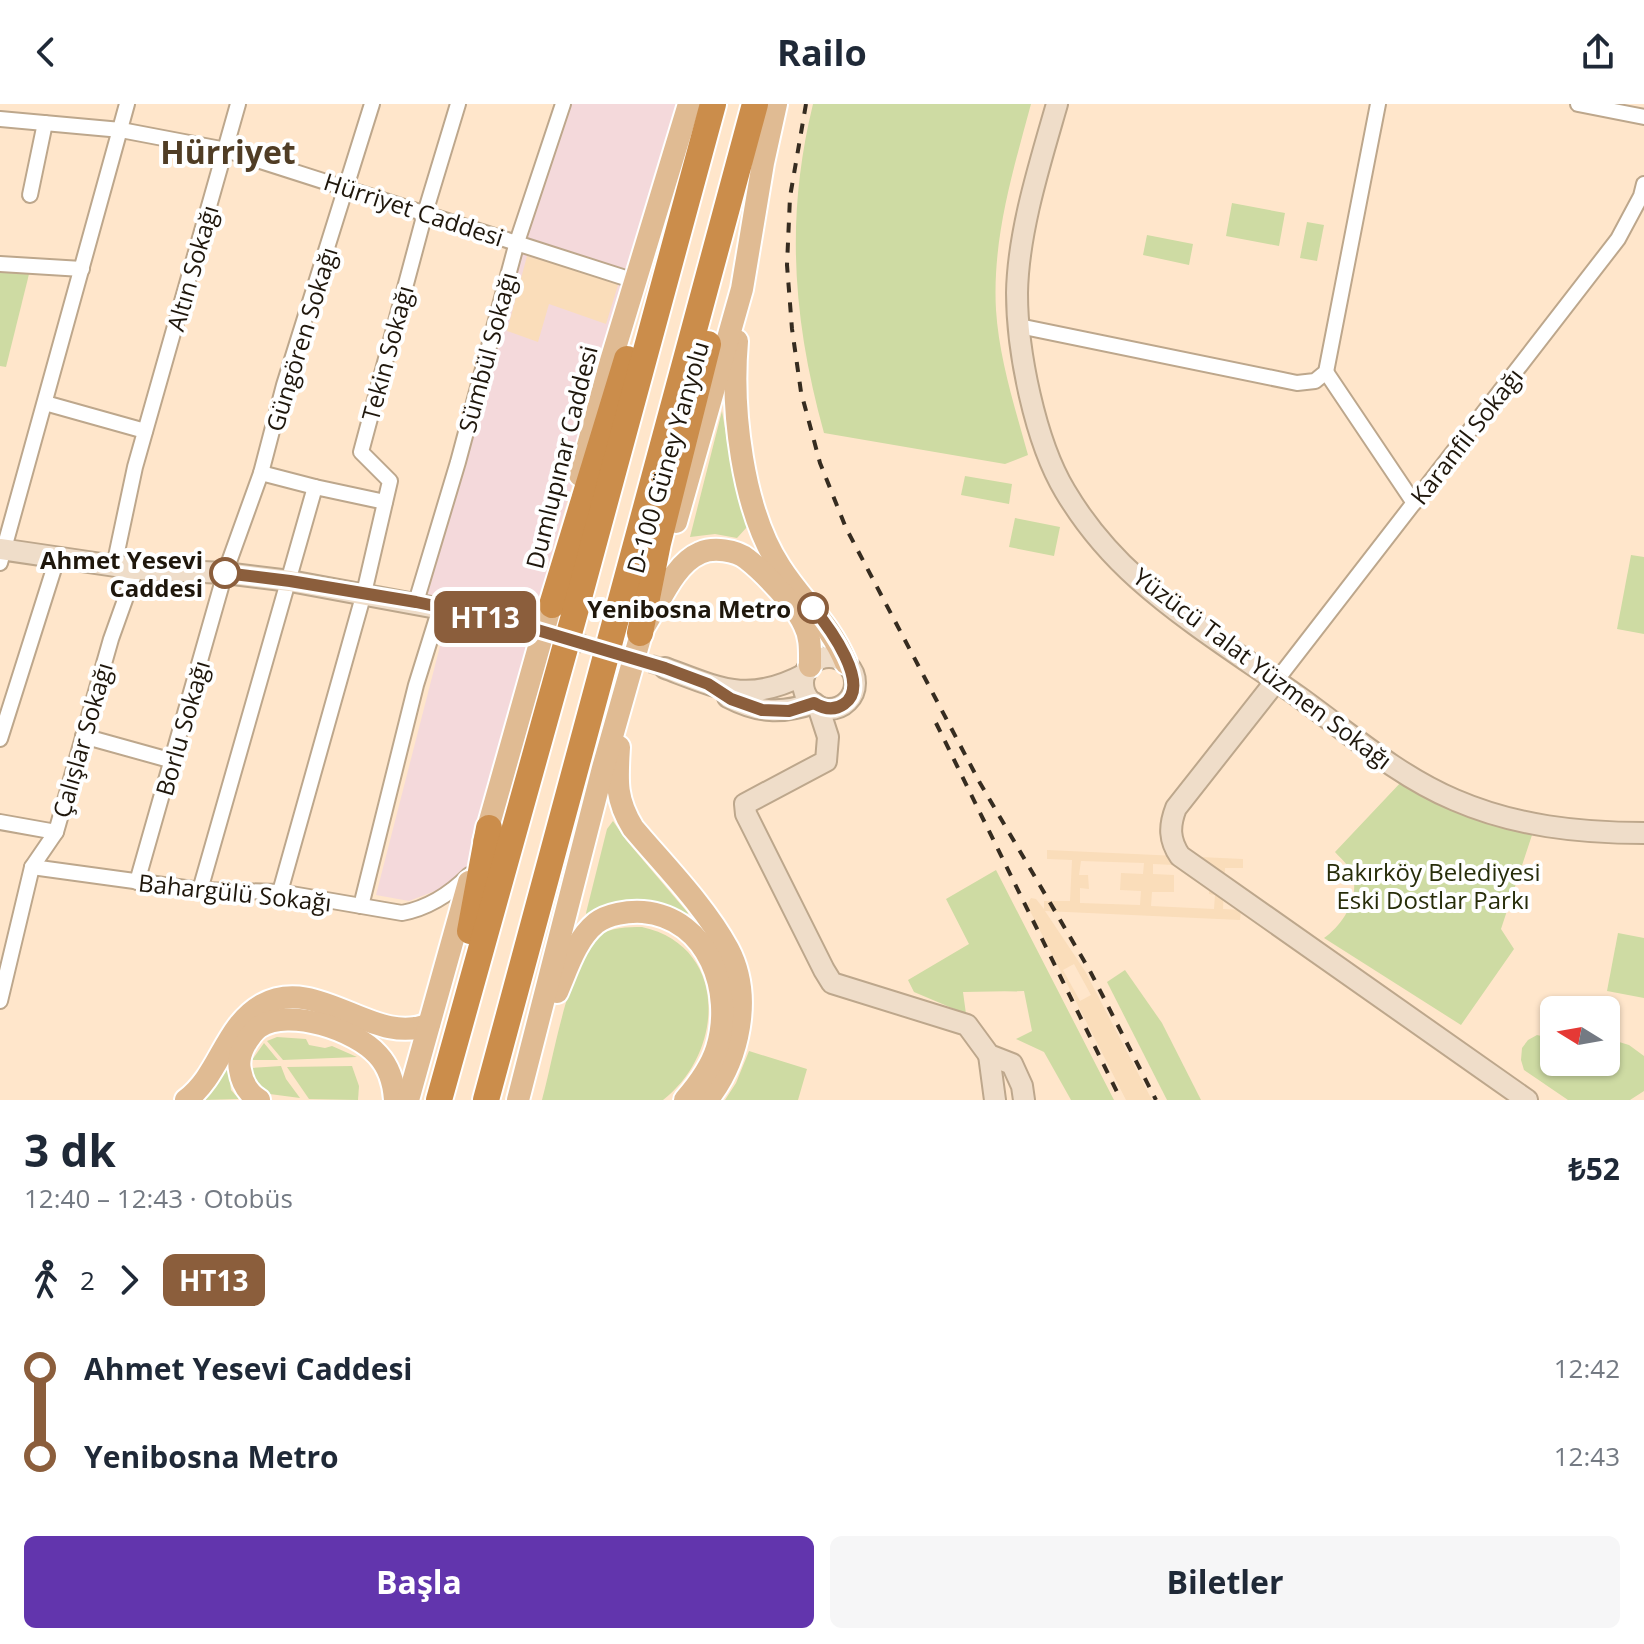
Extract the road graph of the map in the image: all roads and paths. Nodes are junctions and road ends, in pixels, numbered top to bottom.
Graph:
1 (127, 104) edge
2 (238, 104) edge
3 (372, 104) edge
4 (458, 104) edge
5 (563, 104) edge
6 (689, 104) edge
7 (713, 104) edge
8 (755, 104) edge
9 (776, 104) edge
10 (1057, 104) edge
11 (1378, 104) edge
12 (1578, 104) edge
13 (1644, 117) edge
14 (0, 119) edge
15 (45, 123) junction
16 (121, 130) junction
17 (704, 133) junction
18 (226, 150) junction
19 (737, 171) junction
20 (1644, 184) edge
21 (348, 188) junction
22 (30, 195) dead end
23 (425, 213) junction
24 (517, 242) junction
25 (0, 264) edge
26 (82, 269) junction
27 (635, 281) junction
28 (742, 289) junction
29 (1019, 326) junction
30 (1326, 372) junction
31 (45, 403) junction
32 (145, 431) junction
33 (261, 473) junction
34 (315, 487) junction
35 (385, 502) junction
36 (1414, 503) junction
37 (2, 554) edge
38 (57, 559) junction
39 (114, 566) junction
40 (136, 569) junction
41 (225, 573) junction
42 (290, 581) junction
43 (364, 593) junction
44 (416, 602) junction
45 (552, 605) junction
46 (440, 608) junction
47 (507, 621) tunnel mouth
48 (640, 633) junction
49 (846, 663) junction
50 (665, 668) tunnel mouth
51 (808, 670) junction
52 (1276, 681) junction
53 (708, 684) junction
54 (622, 699) junction
55 (816, 705) junction
56 (83, 736) junction
57 (0, 739) edge
58 (173, 761) junction
59 (0, 822) edge
60 (489, 828) junction
61 (56, 832) junction
62 (1644, 833) edge
63 (32, 867) junction
64 (473, 872) junction
65 (137, 882) junction
66 (200, 890) junction
67 (280, 892) junction
68 (361, 906) junction
69 (722, 960) junction
70 (0, 1001) edge
71 (429, 1024) junction
72 (532, 1048) junction
73 (989, 1055) junction
74 (186, 1100) edge
75 (259, 1100) edge
76 (395, 1100) edge
77 (408, 1100) edge
78 (431, 1100) edge
79 (439, 1100) edge
80 (486, 1100) edge
81 (518, 1100) edge
82 (685, 1100) edge
83 (707, 1100) edge
84 (995, 1100) edge
85 (1024, 1100) edge
86 (1527, 1100) edge

1 - 16 street
2 - 18 street, Altın Sokağı
3 - 21 street, Güngören Sokağı
4 - 23 street, Tekin Sokağı
5 - 24 street, Sümbül Sokağı
6 - 27 main road, Dumlupınar Caddesi
7 - 17 highway
8 - 19 highway
9 - 28 main road, D-100 Güney Yanyolu
10 - 29 street, Yüzücü Talat Yüzmen Sokağı
11 - 30 street
12 - 13 street
14 - 15 street, Hürriyet Caddesi
15 - 16 street, Hürriyet Caddesi
15 - 22 street
16 - 18 street, Hürriyet Caddesi
16 - 26 street
17 - 45 highway
17 - 79 highway
18 - 21 street, Hürriyet Caddesi
18 - 32 street, Altın Sokağı
19 - 48 highway
19 - 80 highway
20 - 36 street, Karanfil Sokağı
21 - 23 street, Hürriyet Caddesi
21 - 33 street, Güngören Sokağı
23 - 24 street, Hürriyet Caddesi
23 - 35 street, Tekin Sokağı
24 - 27 street, Hürriyet Caddesi
24 - 44 street, Sümbül Sokağı
25 - 26 street
26 - 31 street
27 - 45 main road, Dumlupınar Caddesi
28 - 48 main road, D-100 Güney Yanyolu
28 - 49 main road
29 - 30 street
29 - 52 street, Yüzücü Talat Yüzmen Sokağı
30 - 36 street
31 - 32 street
31 - 37 street
32 - 39 street, Altın Sokağı
33 - 34 street
33 - 41 street, Güngören Sokağı
34 - 35 street
34 - 42 street
35 - 43 street, Tekin Sokağı
36 - 52 street, Karanfil Sokağı
37 - 38 street
38 - 39 street
38 - 57 street
39 - 40 street
40 - 41 street
40 - 56 street, Çalışlar Sokağı
41 - 42 street
41 - 58 street, Borlu Sokağı
42 - 43 street
42 - 66 street
43 - 44 street
43 - 67 street, Tekin Sokağı
44 - 46 street
45 - 60 main road, Dumlupınar Caddesi
46 - 47 street
46 - 68 street
48 - 51 main road
48 - 54 main road, D-100 Güney Yanyolu
49 - 51 street
49 - 55 street
50 - 53 street
51 - 53 street
51 - 55 street
52 - 62 street, Yüzücü Talat Yüzmen Sokağı
52 - 86 street
53 - 55 street
54 - 69 main road
54 - 72 main road, D-100 Güney Yanyolu
55 - 73 street
56 - 58 street
56 - 61 street, Çalışlar Sokağı
58 - 65 street, Borlu Sokağı
59 - 61 street
60 - 64 main road, Dumlupınar Caddesi
60 - 78 highway
61 - 63 street, Çalışlar Sokağı
63 - 65 street, Bahargülü Sokağı
63 - 70 street, Çalışlar Sokağı
64 - 68 street, Bahargülü Sokağı
64 - 71 main road, Dumlupınar Caddesi
65 - 66 street, Bahargülü Sokağı
66 - 67 street, Bahargülü Sokağı
67 - 68 street, Bahargülü Sokağı
69 - 72 main road
69 - 82 main road
69 - 83 main road
71 - 74 main road
71 - 77 main road, Dumlupınar Caddesi
72 - 81 main road, D-100 Güney Yanyolu
73 - 84 street
73 - 85 street
75 - 76 main road

